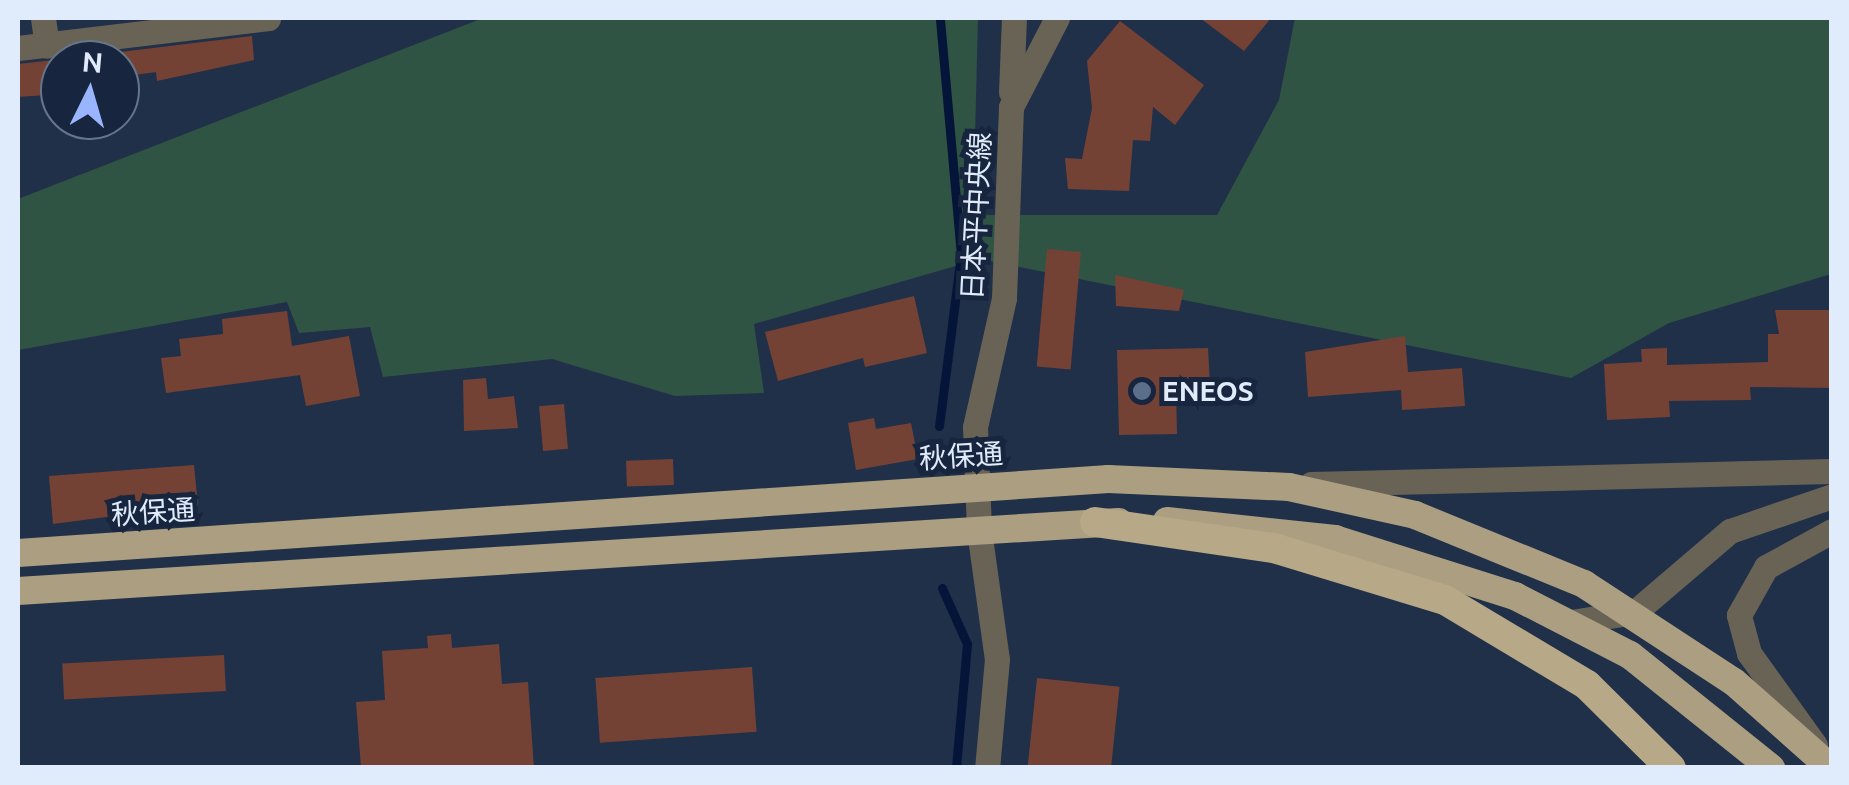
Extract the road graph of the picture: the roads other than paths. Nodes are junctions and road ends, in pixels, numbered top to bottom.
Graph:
1 (268, 18) edge
2 (1014, 18) edge
3 (1057, 18) edge
4 (182, 23) edge
5 (82, 40) edge
6 (1011, 107) junction
7 (1832, 471) edge
8 (1222, 482) junction
9 (977, 488) junction
10 (1832, 496) edge
11 (1095, 522) junction
12 (979, 530) junction
13 (1832, 531) edge
14 (18, 553) edge
15 (18, 591) edge
16 (1635, 612) junction
17 (1572, 622) junction
18 (1830, 766) edge
19 (987, 768) edge
20 (1671, 768) edge
21 (1772, 768) edge

1 - 4 street
2 - 6 street
3 - 6 street, 日本平中央線
4 - 5 street
6 - 9 street, 日本平中央線
7 - 8 street
8 - 9 highway, 秋保通
8 - 16 highway, 秋保通
9 - 12 street, 日本平中央線
9 - 14 highway, 秋保通
10 - 16 street
11 - 12 highway
11 - 17 highway
11 - 20 highway
12 - 15 highway
12 - 19 street, 日本平中央線
13 - 18 street
16 - 17 street
16 - 18 highway, 秋保通
17 - 21 highway

